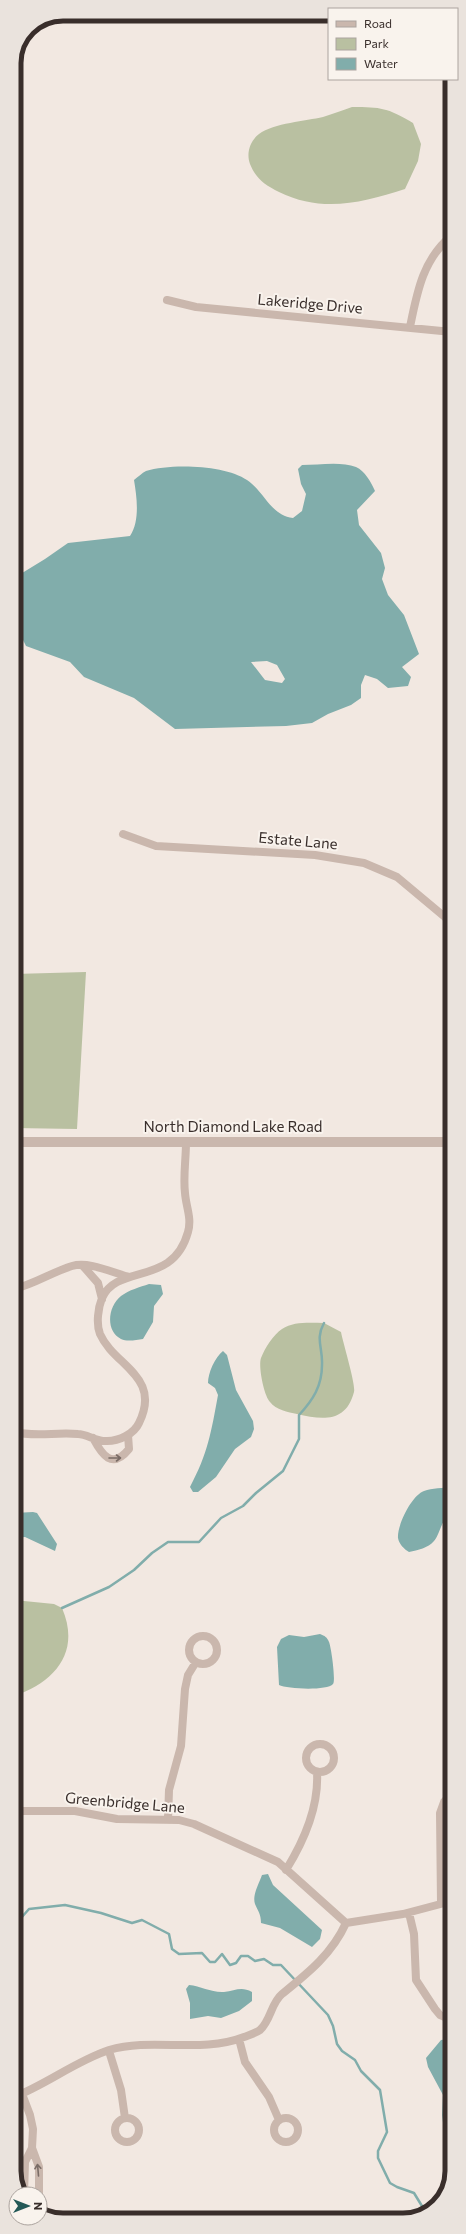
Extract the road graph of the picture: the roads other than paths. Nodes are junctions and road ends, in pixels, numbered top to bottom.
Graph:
1 (445, 241) edge
2 (167, 300) dead end
3 (410, 327) junction
4 (445, 331) edge
5 (123, 834) dead end
6 (445, 917) edge
7 (21, 1142) edge
8 (186, 1142) junction
9 (445, 1142) edge
10 (83, 1266) junction
11 (129, 1277) junction
12 (21, 1287) edge
13 (102, 1299) junction
14 (21, 1432) edge
15 (128, 1435) junction
16 (93, 1438) junction
17 (196, 1662) dead end
18 (317, 1772) dead end
19 (445, 1801) edge
20 (21, 1811) edge
21 (168, 1820) junction
22 (286, 1870) junction
23 (445, 1902) edge
24 (441, 1903) junction
25 (408, 1912) junction
26 (346, 1923) junction
27 (445, 2017) edge
28 (239, 2039) junction
29 (109, 2050) junction
30 (21, 2094) edge
31 (21, 2101) edge
32 (125, 2118) dead end
33 (279, 2120) dead end
34 (32, 2148) junction
35 (24, 2186) edge
36 (39, 2186) edge

1 - 3 street
2 - 3 street, Lakeridge Drive
3 - 4 street, Lakeridge Drive
5 - 6 street, Estate Lane
7 - 8 street, North Diamond Lake Road
8 - 9 street, North Diamond Lake Road
8 - 11 street
10 - 11 street
10 - 12 street
10 - 13 street
11 - 13 street
13 - 15 street
14 - 16 street
15 - 16 street
16 -> 15 street
17 - 21 street
18 - 22 street
19 - 24 street
20 - 21 street, Greenbridge Lane
21 - 22 street, Greenbridge Lane
22 - 26 street, Greenbridge Lane
23 - 24 street
24 - 25 street
25 - 26 street
25 - 27 street
26 - 28 street
28 - 29 street
28 - 33 street
29 - 30 street
29 - 32 street
31 - 34 street
34 - 35 street
36 -> 34 street

